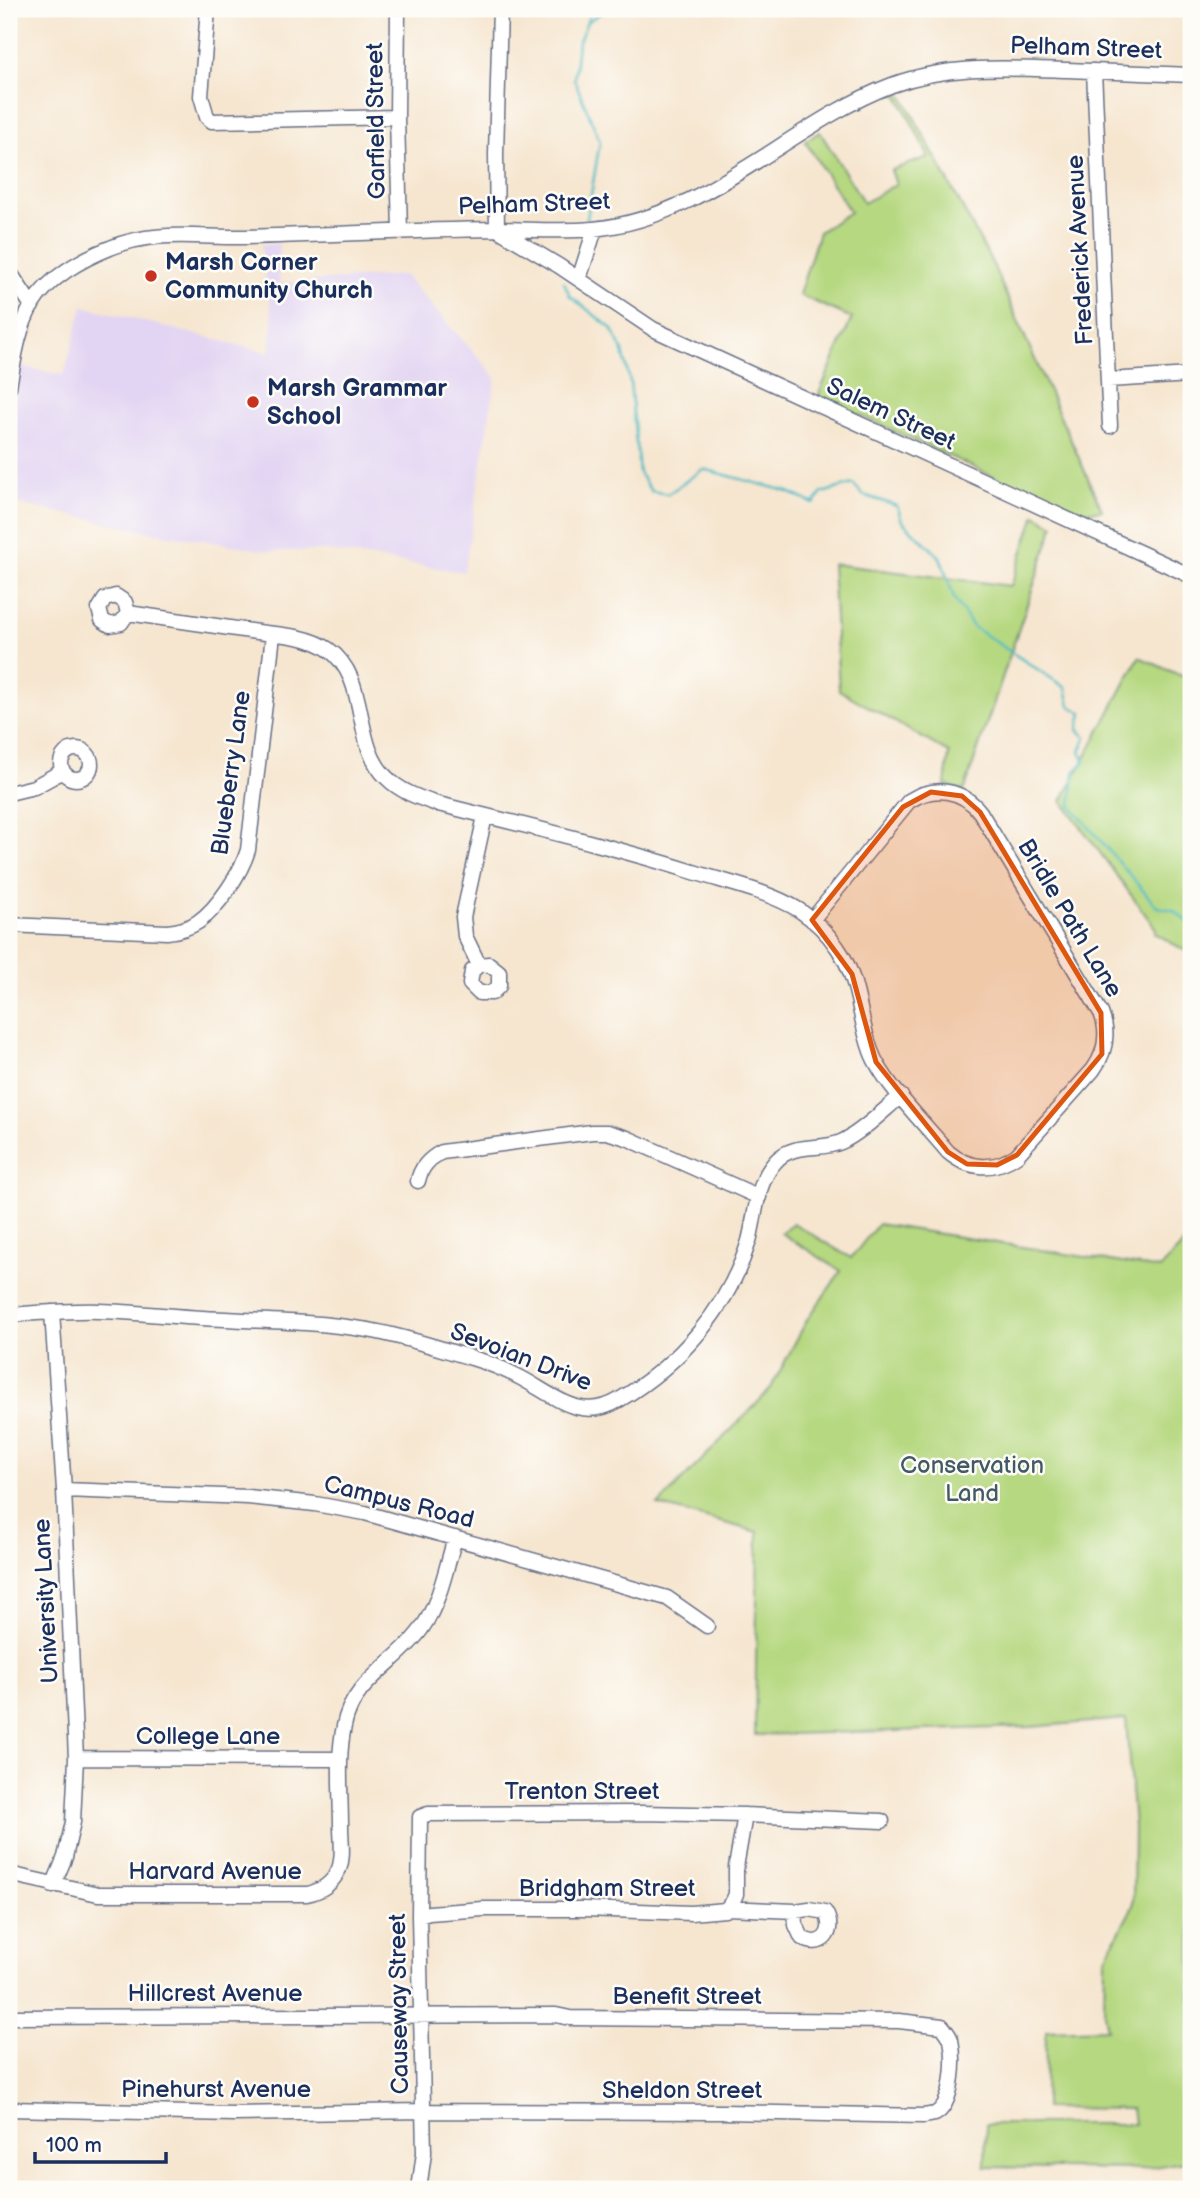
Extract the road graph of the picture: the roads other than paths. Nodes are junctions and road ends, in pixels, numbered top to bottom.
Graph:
1 (208, 9) edge
2 (398, 9) edge
3 (500, 9) edge
4 (1094, 71) junction
5 (1191, 75) edge
6 (397, 117) junction
7 (497, 229) junction
8 (595, 229) junction
9 (400, 232) junction
10 (9, 271) edge
11 (579, 279) junction
12 (32, 306) junction
13 (1191, 375) edge
14 (1108, 380) junction
15 (9, 387) edge
16 (1110, 426) dead end
17 (1191, 576) edge
18 (128, 613) dead end
19 (273, 635) junction
20 (63, 771) dead end
21 (9, 793) edge
22 (485, 816) junction
23 (812, 920) junction
24 (9, 925) edge
25 (479, 965) dead end
26 (901, 1096) junction
27 (418, 1181) dead end
28 (759, 1197) junction
29 (52, 1312) junction
30 (9, 1315) edge
31 (64, 1490) junction
32 (455, 1538) junction
33 (707, 1626) dead end
34 (76, 1758) junction
35 (340, 1759) junction
36 (745, 1815) junction
37 (420, 1817) joint
38 (882, 1821) dead end
39 (9, 1874) edge
40 (54, 1886) junction
41 (727, 1908) junction
42 (795, 1911) dead end
43 (419, 1916) junction
44 (422, 2016) junction
45 (9, 2017) edge
46 (9, 2109) edge
47 (939, 2110) joint
48 (423, 2111) junction
49 (419, 2189) edge

1 - 6 street
2 - 6 street, Garfield Street
3 - 7 street
4 - 5 street, Pelham Street
4 - 8 street, Pelham Street
4 - 14 street, Frederick Avenue
6 - 9 street, Garfield Street
7 - 8 street, Pelham Street
7 - 9 street, Pelham Street
7 - 11 street, Salem Street
8 - 11 street
9 - 12 street, Pelham Street
10 - 12 street
11 - 17 street, Salem Street
12 - 15 street, Pelham Street
13 - 14 street
14 - 16 street, Frederick Avenue
18 - 19 street, Bridle Path Lane
19 - 22 street, Bridle Path Lane
19 - 24 street, Blueberry Lane
20 - 21 street
22 - 23 street, Bridle Path Lane
22 - 25 street
23 - 26 street, Bridle Path Lane
23 - 26 street, Bridle Path Lane
26 - 28 street, Sevoian Drive
27 - 28 street
28 - 29 street, Sevoian Drive
29 - 30 street, Sevoian Drive
29 - 31 street, University Lane
31 - 32 street, Campus Road
31 - 34 street, University Lane
32 - 33 street, Campus Road
32 - 35 street, Harvard Avenue
34 - 35 street, College Lane
34 - 40 street, University Lane
35 - 40 street, Harvard Avenue
36 - 37 street, Trenton Street
36 - 38 street, Trenton Street
36 - 41 street
37 - 43 street, Causeway Street
39 - 40 street, Harvard Avenue
41 - 42 street, Bridgham Street
41 - 43 street, Bridgham Street
43 - 44 street, Causeway Street
44 - 45 street, Hillcrest Avenue
44 - 47 street, Benefit Street
44 - 48 street, Causeway Street
46 - 48 street, Pinehurst Avenue
47 - 48 street, Sheldon Street
48 - 49 street, Causeway Street

